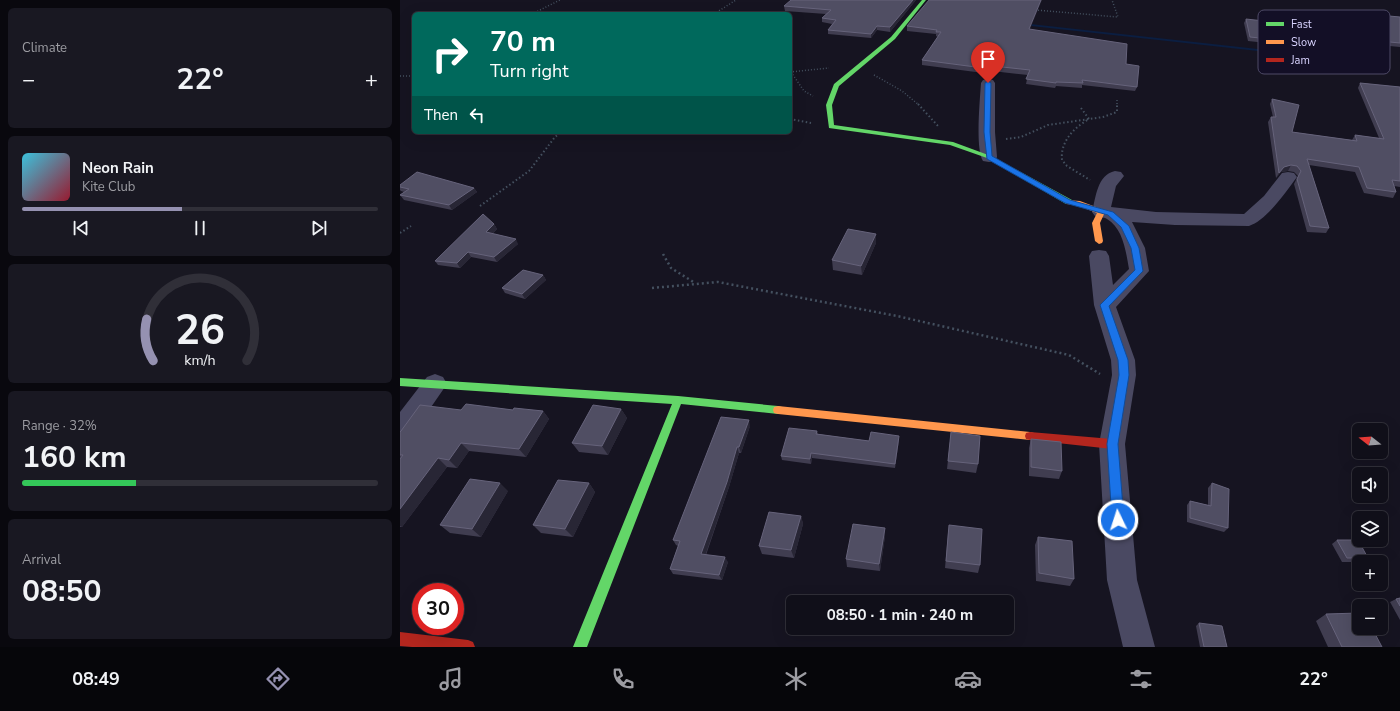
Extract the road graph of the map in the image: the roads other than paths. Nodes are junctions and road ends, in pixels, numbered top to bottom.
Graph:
1 (924, 0) edge
2 (988, 83) dead end
3 (989, 157) junction
4 (1115, 176) dead end
5 (1288, 177) dead end
6 (1104, 209) junction
7 (1099, 248) joint
8 (1105, 305) junction
9 (400, 382) edge
10 (435, 384) junction
11 (678, 400) junction
12 (400, 430) edge
13 (1112, 444) junction
14 (400, 639) edge
15 (468, 647) edge
16 (580, 647) edge
17 (1139, 647) edge

1 - 3 street
2 - 3 street
3 - 6 street
4 - 6 street
5 - 6 street
6 - 7 street
6 - 8 street
7 - 8 street
8 - 13 street
9 - 10 street
10 - 11 street
10 - 12 street
11 - 13 street
11 - 16 street
13 - 17 street
14 - 15 street

